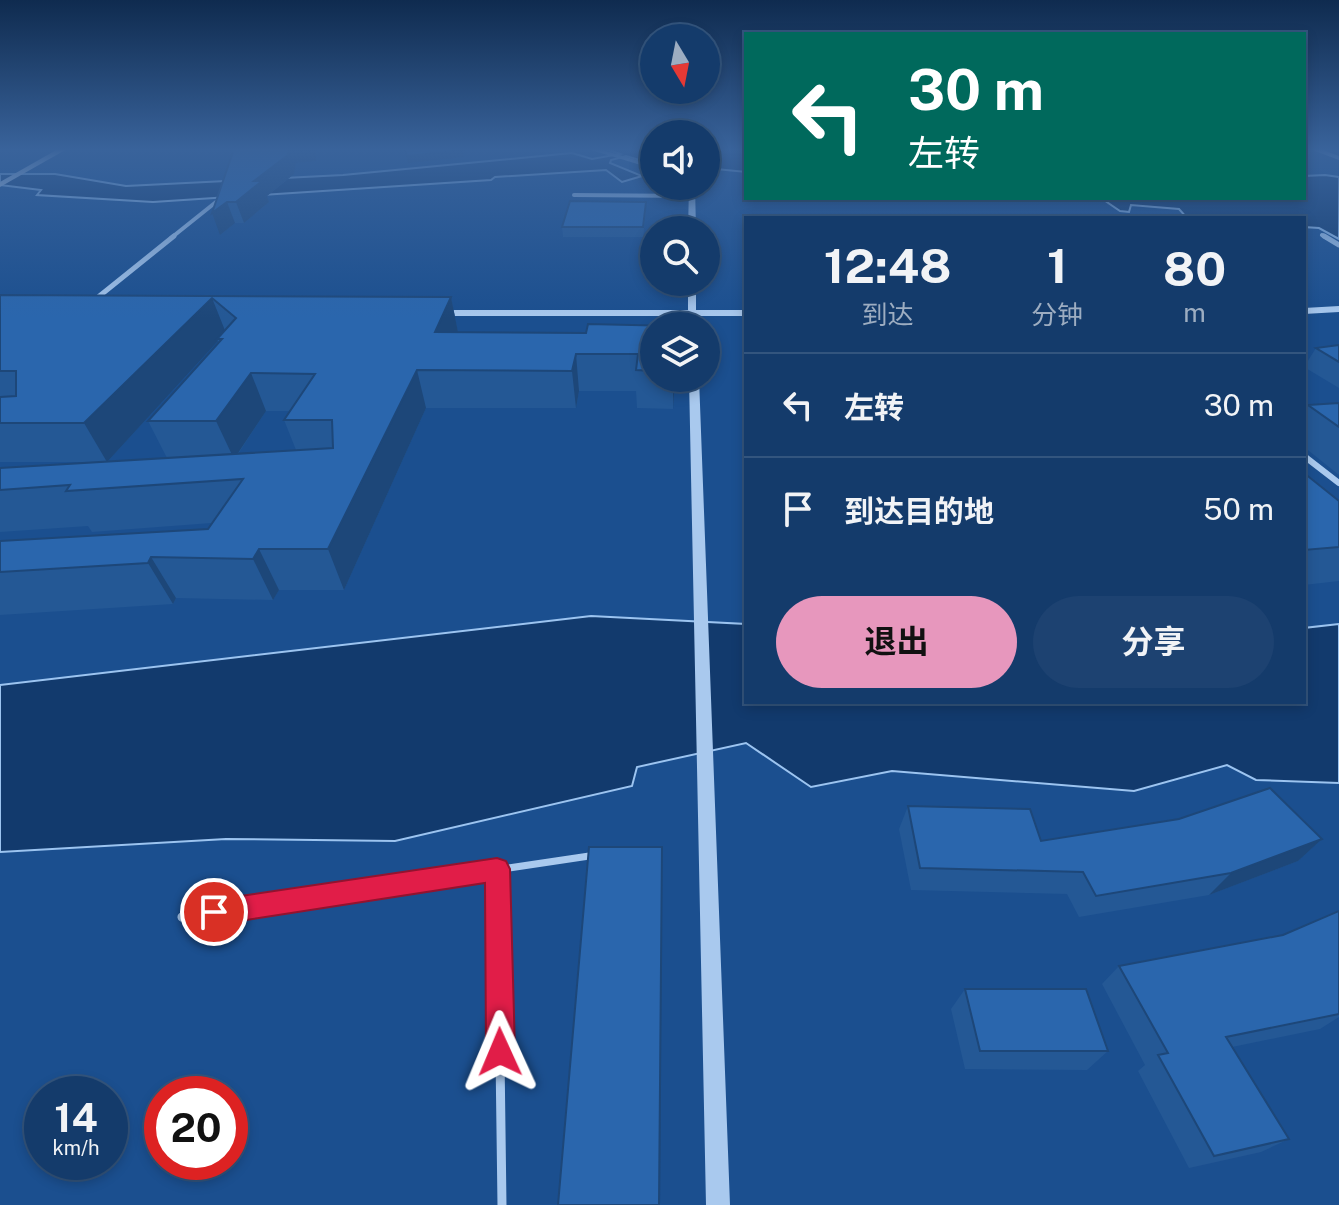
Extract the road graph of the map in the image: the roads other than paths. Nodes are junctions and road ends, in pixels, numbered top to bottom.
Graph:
1 (212, 205) edge
2 (1322, 235) dead end
3 (1339, 245) edge
4 (90, 304) edge
5 (1339, 309) edge
6 (1306, 311) edge
7 (424, 313) edge
8 (640, 313) edge
9 (720, 313) edge
10 (744, 313) edge
11 (694, 392) edge
12 (1306, 458) edge
13 (1339, 483) edge
14 (607, 853) edge
15 (497, 869) junction
16 (182, 917) dead end
17 (502, 1205) edge
18 (718, 1205) edge

1 - 4 street
2 - 3 street
5 - 6 street
7 - 8 street
9 - 10 street
11 - 18 street
12 - 13 street
14 - 15 lane
15 - 16 lane
15 - 17 lane

